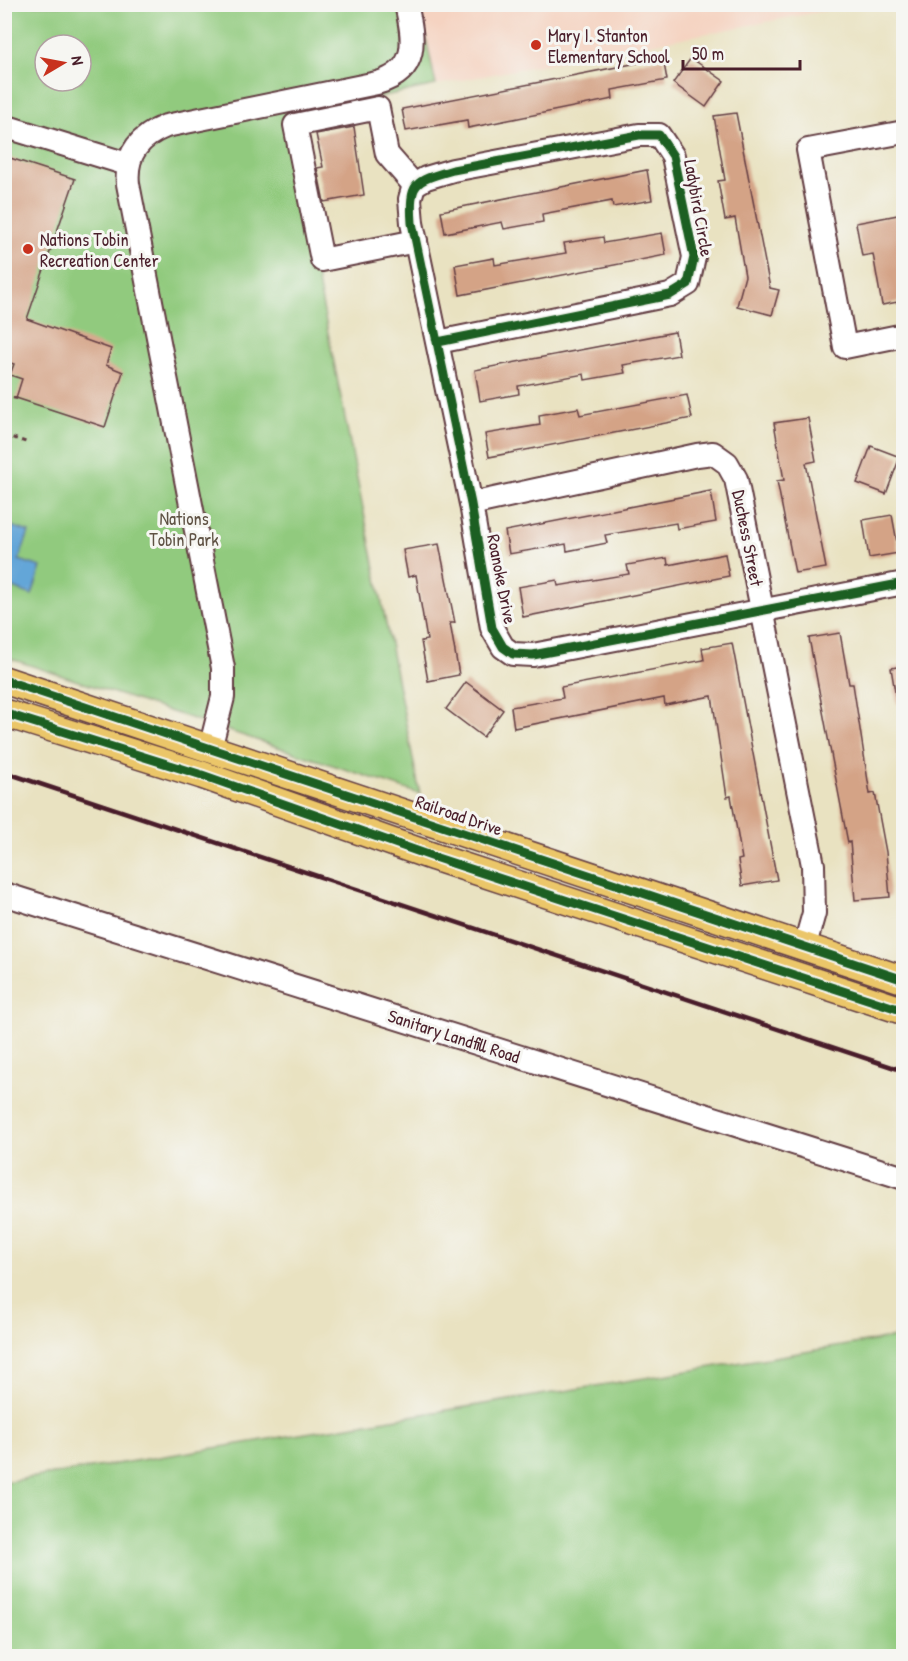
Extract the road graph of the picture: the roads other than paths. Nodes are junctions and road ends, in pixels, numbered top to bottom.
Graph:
1 (406, 4) edge
2 (4, 126) edge
3 (903, 132) edge
4 (127, 164) junction
5 (414, 185) junction
6 (416, 242) junction
7 (903, 335) edge
8 (438, 342) junction
9 (471, 504) junction
10 (903, 583) edge
11 (762, 610) junction
12 (4, 680) edge
13 (4, 713) edge
14 (210, 748) junction
15 (202, 775) junction
16 (4, 894) edge
17 (806, 945) junction
18 (903, 980) edge
19 (903, 1011) edge
20 (903, 1178) edge

1 - 4 street
2 - 4 street
3 - 7 street
4 - 14 street
5 - 6 street, Roanoke Drive
5 - 6 street
5 - 8 street, Ladybird Circle
6 - 8 street, Roanoke Drive
8 - 9 street, Roanoke Drive
9 - 11 street, Roanoke Drive
9 - 11 street, Duchess Street
10 - 11 street, Roanoke Drive
11 - 17 street, Duchess Street
12 - 14 main road, Railroad Drive
13 - 15 main road
14 - 15 main road
14 - 17 main road, Railroad Drive
15 - 19 main road
16 - 20 street, Sanitary Landfill Road
17 - 18 main road, Railroad Drive

